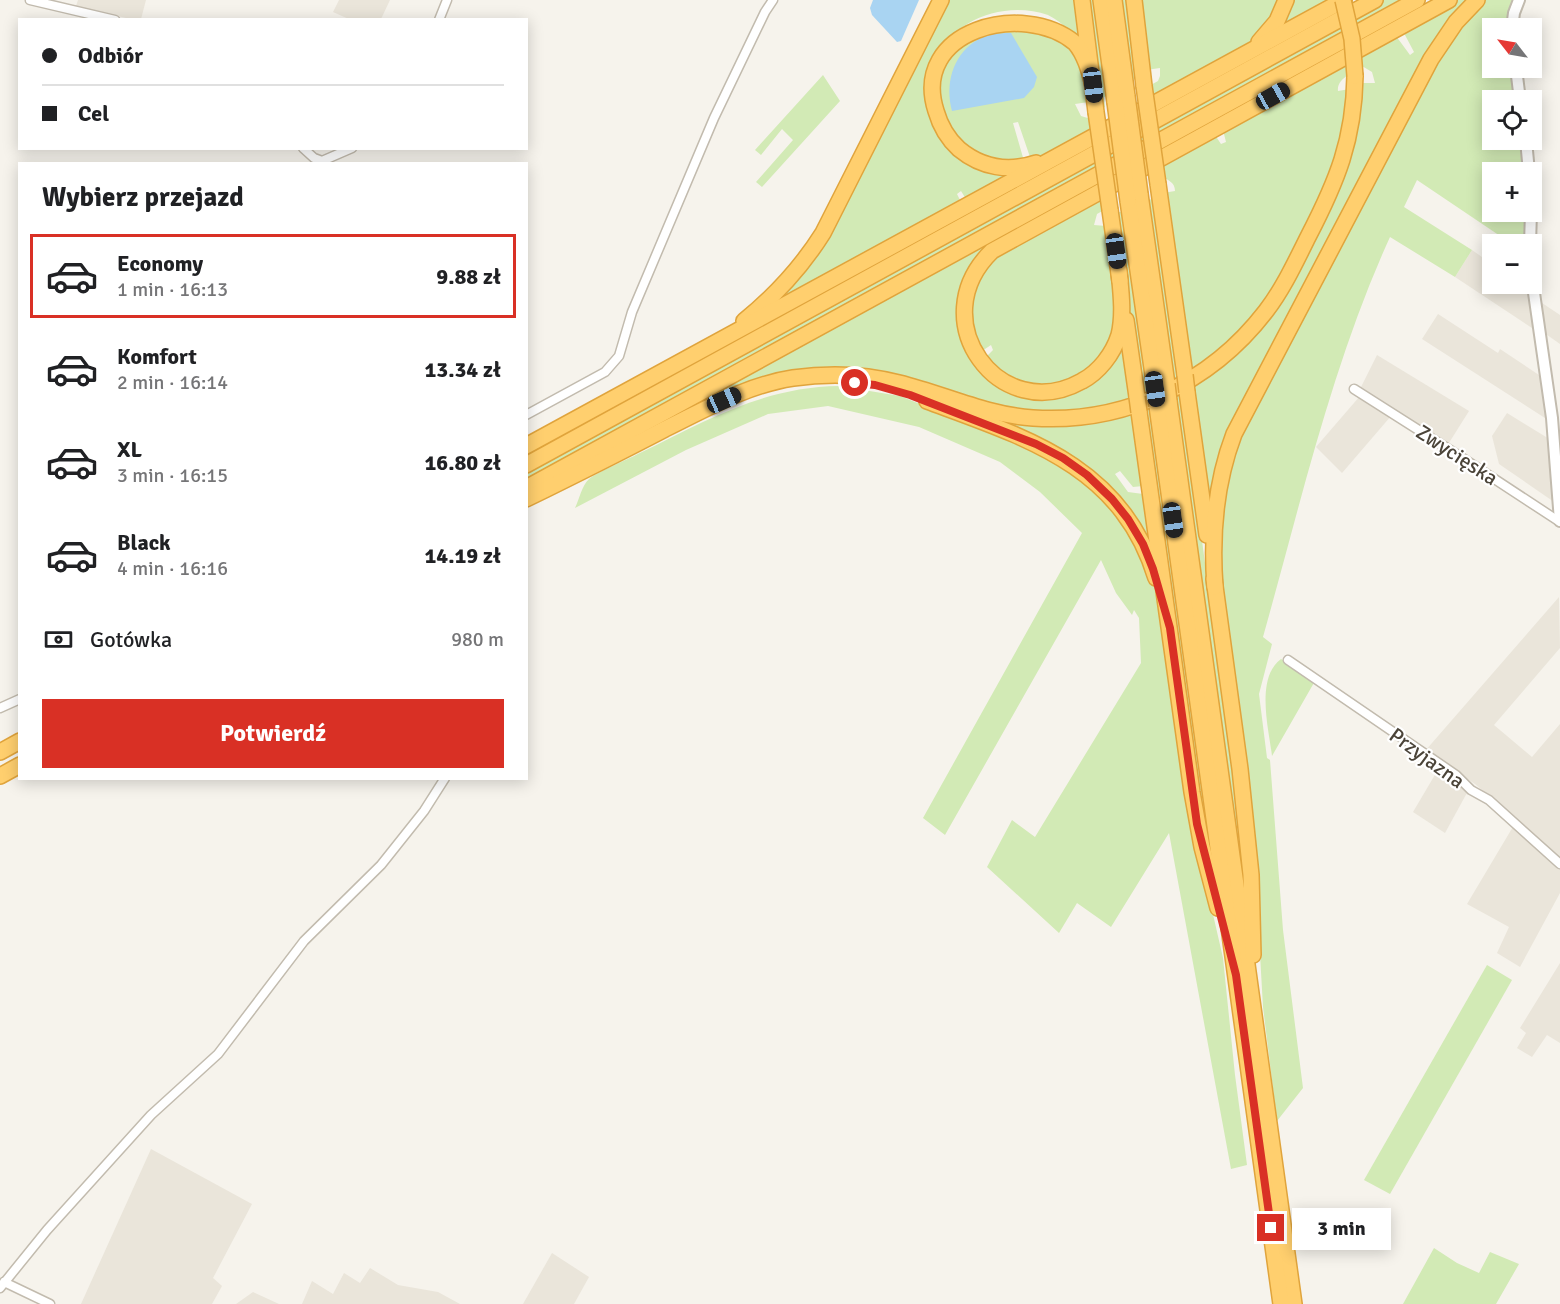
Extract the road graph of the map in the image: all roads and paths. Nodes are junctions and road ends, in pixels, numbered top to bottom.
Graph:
1 (30, 0) edge
2 (447, 0) edge
3 (773, 0) edge
4 (941, 0) edge
5 (1082, 0) edge
6 (1101, 0) edge
7 (1114, 0) edge
8 (1134, 0) edge
9 (1286, 0) edge
10 (1344, 0) edge
11 (1375, 0) edge
12 (1417, 0) edge
13 (1449, 0) edge
14 (1477, 0) edge
15 (1519, 0) edge
16 (106, 18) edge
17 (440, 18) edge
18 (1513, 18) edge
19 (1229, 64) junction
20 (1093, 85) junction
21 (1121, 99) junction
22 (305, 150) edge
23 (347, 150) edge
24 (1070, 151) junction
25 (1119, 271) junction
26 (1534, 294) edge
27 (700, 352) junction
28 (797, 378) junction
29 (1354, 389) dead end
30 (1163, 403) junction
31 (528, 415) edge
32 (528, 445) edge
33 (528, 464) edge
34 (528, 487) edge
35 (528, 498) edge
36 (1560, 521) edge
37 (1215, 587) junction
38 (1170, 628) junction
39 (1288, 660) dead end
40 (18, 700) edge
41 (0, 708) edge
42 (18, 742) edge
43 (0, 752) edge
44 (18, 766) edge
45 (0, 776) edge
46 (444, 780) edge
47 (1560, 864) edge
48 (1236, 975) junction
49 (1252, 1003) junction
50 (2, 1285) edge
51 (51, 1304) edge
52 (1281, 1304) edge
53 (1294, 1304) edge

1 - 16 street
2 - 17 street
3 - 31 street
4 - 27 highway
5 - 20 highway
6 - 21 highway
7 - 21 highway
8 - 37 highway, bridge
9 - 19 highway
10 - 19 highway
10 - 28 highway, bridge
11 - 33 highway
12 - 34 highway
13 - 25 highway
14 - 37 highway
15 - 18 street
19 - 24 highway
20 - 24 highway
20 - 25 highway, bridge
21 - 30 highway, bridge
22 - 23 street
24 - 27 highway
25 - 38 highway
26 - 36 street
27 - 32 highway
28 - 35 highway
28 - 38 highway
29 - 36 street, Zwycięska
30 - 48 highway
30 - 49 highway
37 - 49 highway
38 - 48 highway
39 - 47 street, Przyjazna
40 - 41 street
42 - 43 highway
44 - 45 highway
46 - 50 street
48 - 52 highway
49 - 53 highway
50 - 51 street

